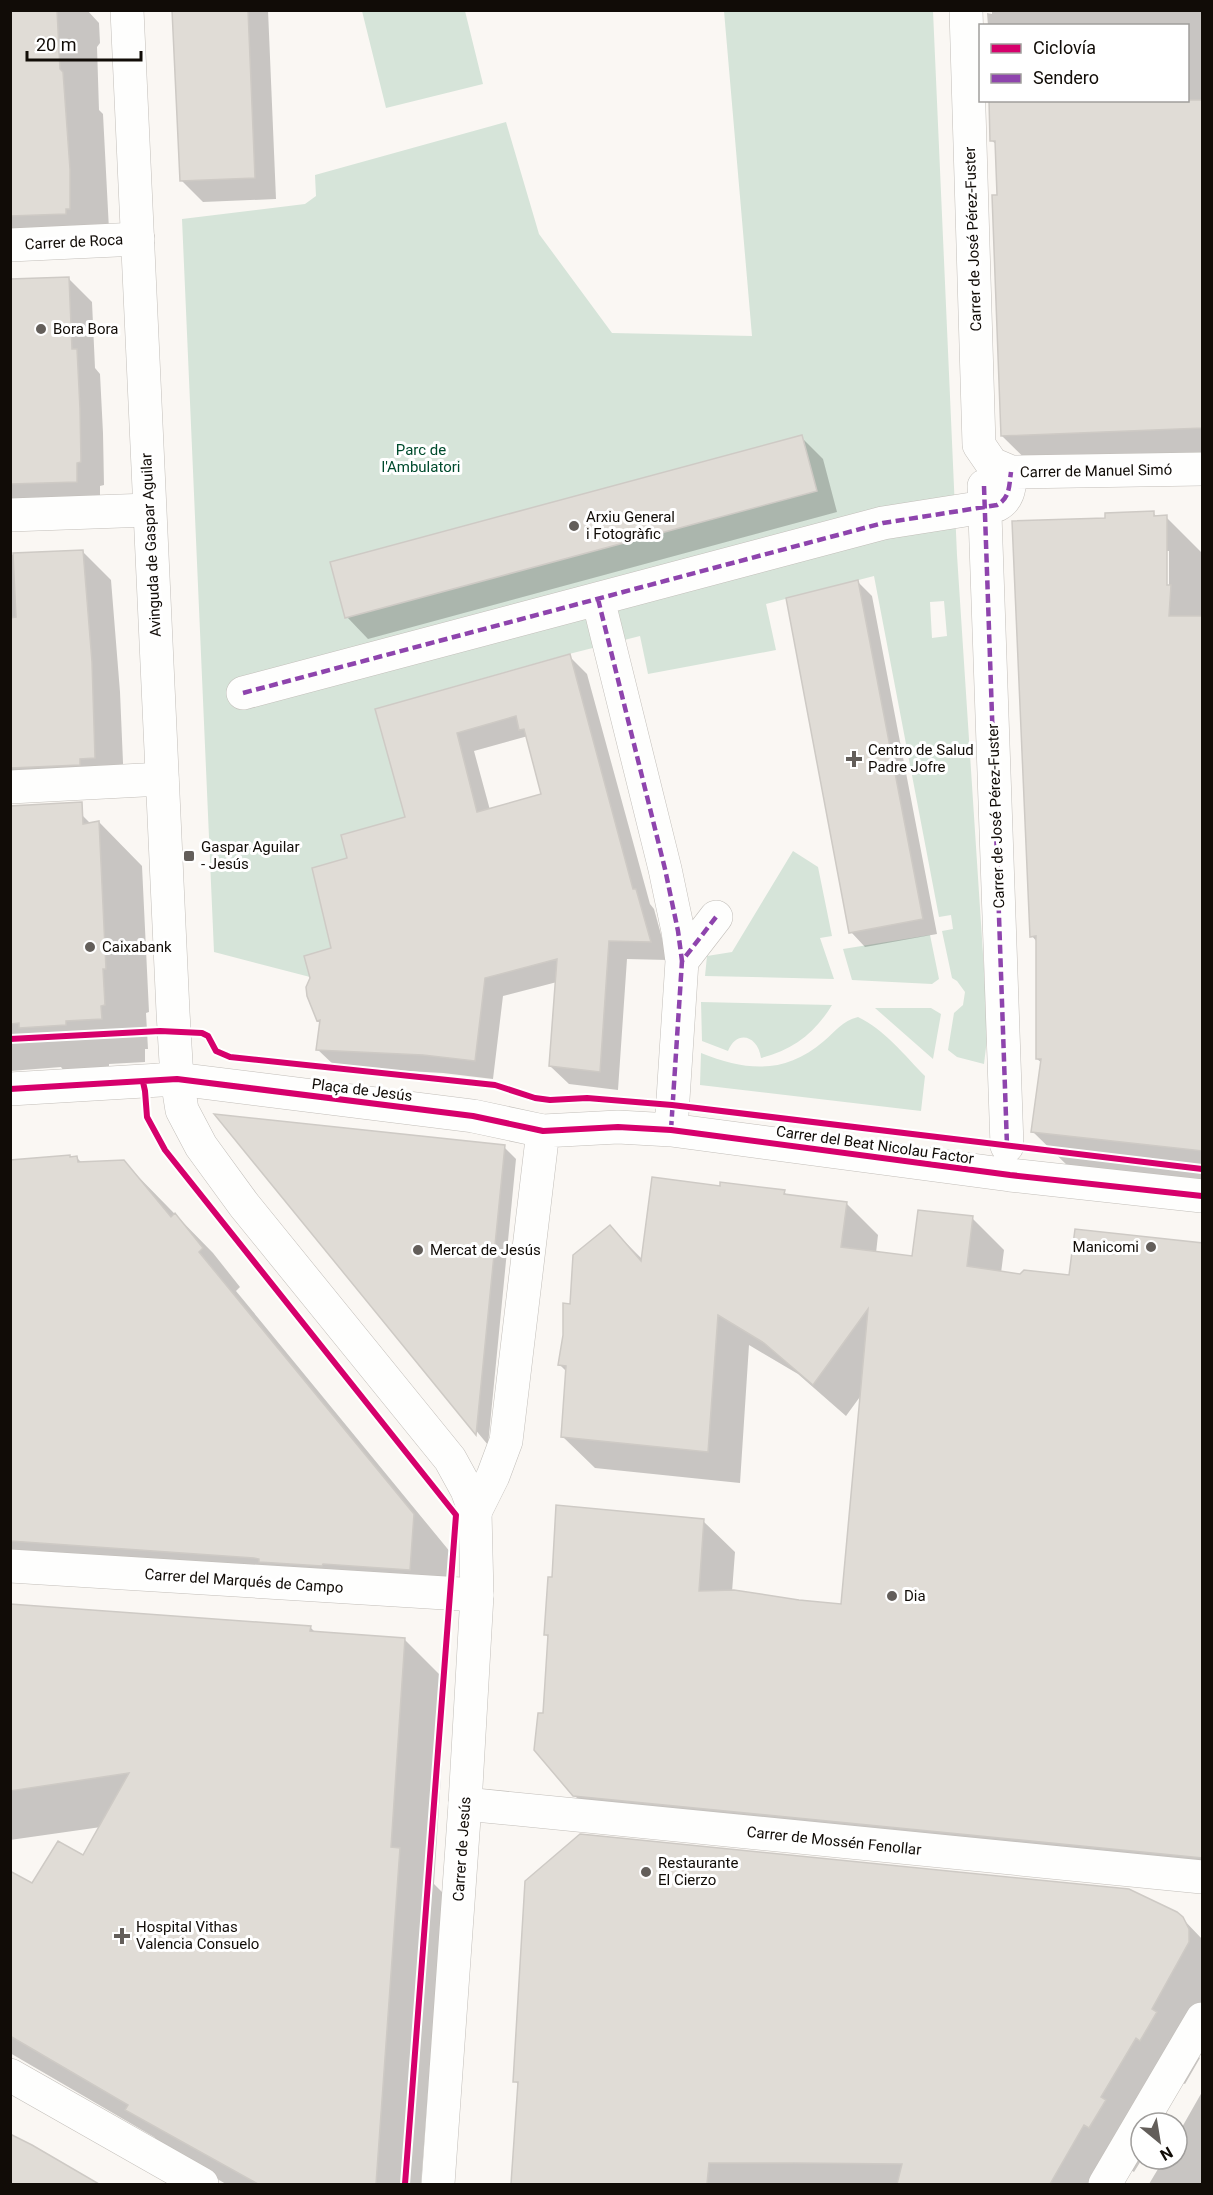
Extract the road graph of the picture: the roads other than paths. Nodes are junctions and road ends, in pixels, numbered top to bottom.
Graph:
1 (127, 10) edge
2 (966, 10) edge
3 (138, 239) junction
4 (10, 245) edge
5 (1203, 469) edge
6 (993, 482) junction
7 (149, 510) junction
8 (10, 515) edge
9 (598, 599) junction
10 (243, 693) dead end
11 (162, 779) junction
12 (10, 787) edge
13 (716, 917) dead end
14 (682, 961) junction
15 (177, 1079) junction
16 (10, 1089) edge
17 (671, 1130) junction
18 (543, 1131) junction
19 (1007, 1146) dead end
20 (1203, 1196) edge
21 (475, 1512) junction
22 (10, 1566) edge
23 (477, 1595) junction
24 (465, 1804) junction
25 (1203, 1877) edge
26 (1203, 2019) edge
27 (10, 2075) edge
28 (202, 2184) edge
29 (438, 2184) edge
30 (1105, 2184) edge

1 - 3 street, Avinguda de Gaspar Aguilar
2 - 6 street, Carrer de José Pérez-Fuster
3 - 4 street, Carrer de Roca
3 - 7 street, Avinguda de Gaspar Aguilar
5 - 6 street, Carrer de Manuel Simó
6 - 9 street, Carrer de Manuel Simó
6 - 19 street, Carrer de José Pérez-Fuster
7 - 8 street
7 - 11 street, Avinguda de Gaspar Aguilar
9 - 10 street, Carrer de Manuel Simó
9 - 14 street
11 - 12 street
11 - 15 street, Avinguda de Gaspar Aguilar
13 - 14 street
14 - 17 street
15 - 16 street, Plaça de Jesús
15 - 18 street, Plaça de Jesús
15 - 21 street
17 - 18 street, Carrer del Beat Nicolau Factor
17 - 20 street, Carrer del Beat Nicolau Factor
18 - 21 street
21 - 23 street, Carrer de Jesús
22 - 23 street, Carrer del Marqués de Campo
23 - 24 street, Carrer de Jesús
24 - 25 street, Carrer de Mossén Fenollar
24 - 29 street, Carrer de Jesús
26 - 30 street
27 - 28 street

